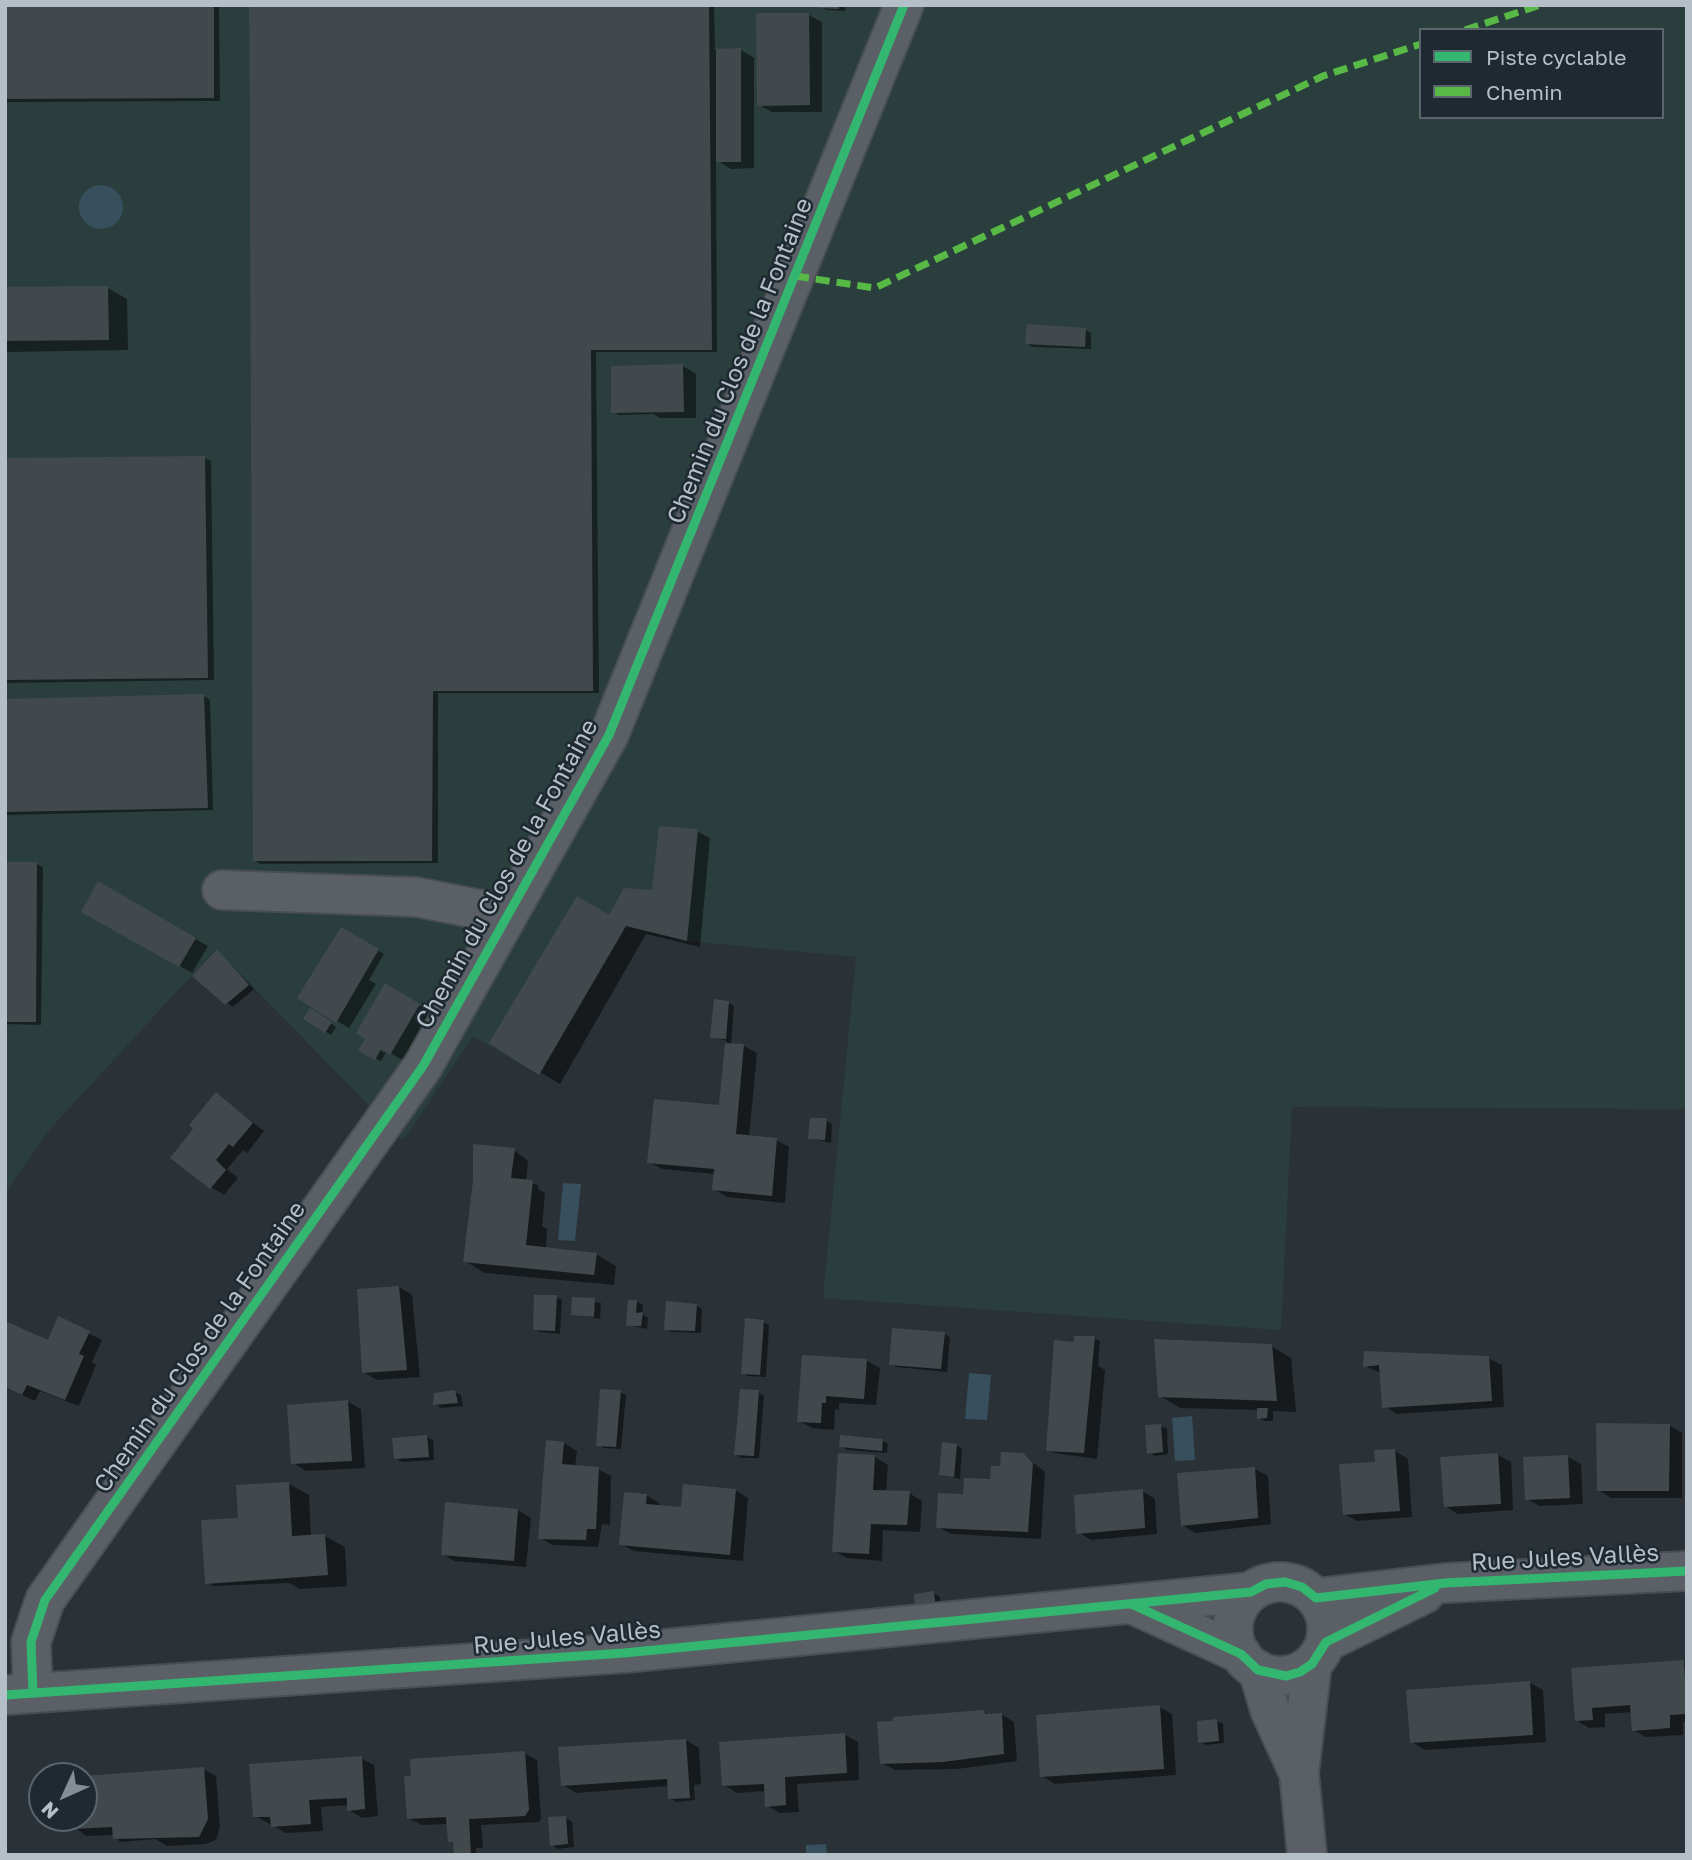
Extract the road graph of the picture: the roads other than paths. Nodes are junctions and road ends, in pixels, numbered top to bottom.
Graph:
1 (904, 5) edge
2 (222, 890) dead end
3 (508, 915) junction
4 (1687, 1572) edge
5 (1444, 1583) junction
6 (1251, 1592) junction
7 (1316, 1598) junction
8 (1131, 1604) junction
9 (1319, 1653) junction
10 (1249, 1662) junction
11 (19, 1694) edge
12 (1299, 1773) junction
13 (1307, 1855) edge

1 - 3 street, Chemin du Clos de la Fontaine
2 - 3 street
3 - 11 street, Chemin du Clos de la Fontaine
4 - 5 street, Rue Jules Vallès
5 - 7 street, Rue Jules Vallès
5 - 9 street, Rue Jules Vallès
6 - 7 street
6 - 8 street, Rue Jules Vallès
6 - 10 street
7 - 9 street
8 - 10 street, Rue Jules Vallès
8 - 11 street, Rue Jules Vallès
9 - 10 street
9 - 12 street
10 - 12 street
12 - 13 street

